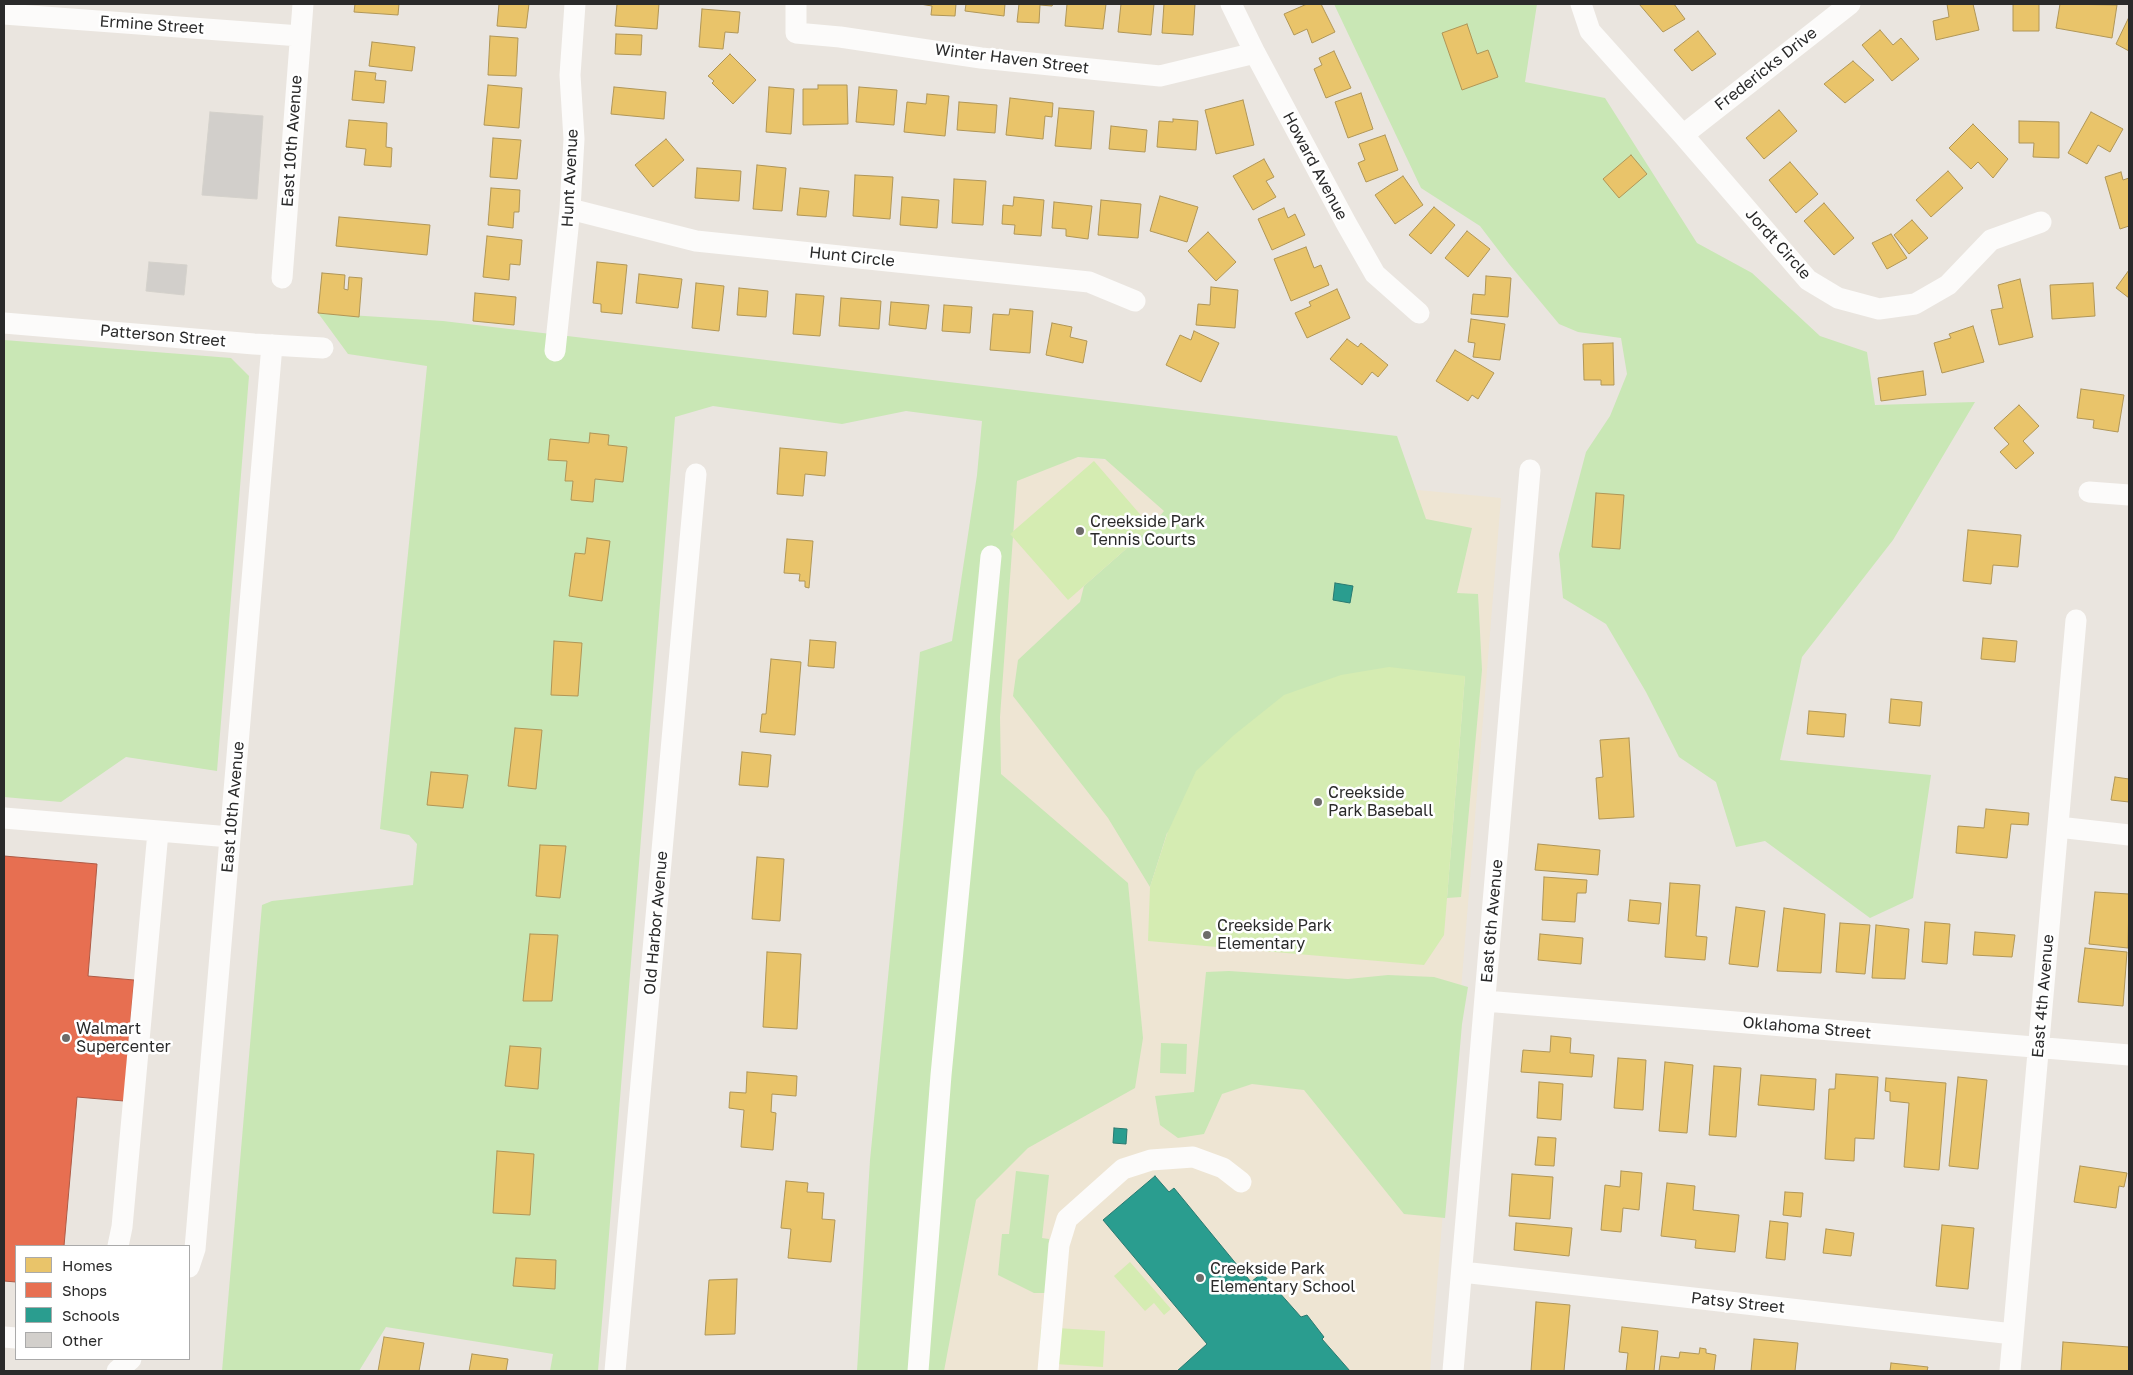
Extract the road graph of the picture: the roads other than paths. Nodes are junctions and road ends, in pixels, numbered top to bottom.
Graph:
1 (303, 4) edge
2 (574, 4) edge
3 (796, 4) edge
4 (1231, 4) edge
5 (1581, 4) edge
6 (1850, 4) edge
7 (4, 14) edge
8 (300, 36) junction
9 (1255, 53) junction
10 (1683, 135) junction
11 (570, 208) junction
12 (2041, 222) dead end
13 (282, 278) dead end
14 (1135, 301) dead end
15 (1419, 313) dead end
16 (4, 322) edge
17 (272, 345) junction
18 (323, 348) dead end
19 (555, 351) dead end
20 (1530, 470) dead end
21 (696, 474) dead end
22 (2089, 492) dead end
23 (2129, 495) edge
24 (992, 556) dead end
25 (2076, 620) dead end
26 (4, 818) edge
27 (2058, 827) junction
28 (158, 832) junction
29 (2129, 835) edge
30 (230, 837) junction
31 (1485, 1001) junction
32 (2038, 1048) junction
33 (2129, 1056) edge
34 (1241, 1182) dead end
35 (118, 1245) edge
36 (190, 1265) edge
37 (1462, 1272) junction
38 (2013, 1334) junction
39 (130, 1360) edge
40 (117, 1371) edge
41 (615, 1371) edge
42 (918, 1371) edge
43 (1048, 1371) edge
44 (1453, 1371) edge
45 (2010, 1371) edge

1 - 8 street, East 10th Avenue
2 - 11 street, Hunt Avenue
3 - 9 street, Winter Haven Street
4 - 9 street, Howard Avenue
5 - 10 street, Jordt Circle
6 - 10 street, Fredericks Drive
7 - 8 street, Ermine Street
8 - 13 street, East 10th Avenue
9 - 15 street, Howard Avenue
10 - 12 street, Jordt Circle
11 - 14 street, Hunt Circle
11 - 19 street, Hunt Avenue
16 - 17 street, Patterson Street
17 - 18 street, Patterson Street
17 - 30 street, East 10th Avenue
20 - 31 street, East 6th Avenue
21 - 41 street, Old Harbor Avenue
22 - 23 street
24 - 42 street
25 - 27 street, East 4th Avenue
26 - 28 street
27 - 29 street
27 - 32 street, East 4th Avenue
28 - 30 street
28 - 35 street
30 - 36 street, East 10th Avenue
31 - 32 street, Oklahoma Street
31 - 37 street, East 6th Avenue
32 - 33 street, Oklahoma Street
32 - 38 street, East 4th Avenue
34 - 43 street
37 - 38 street, Patsy Street
37 - 44 street, East 6th Avenue
38 - 45 street, East 4th Avenue
39 - 40 street

